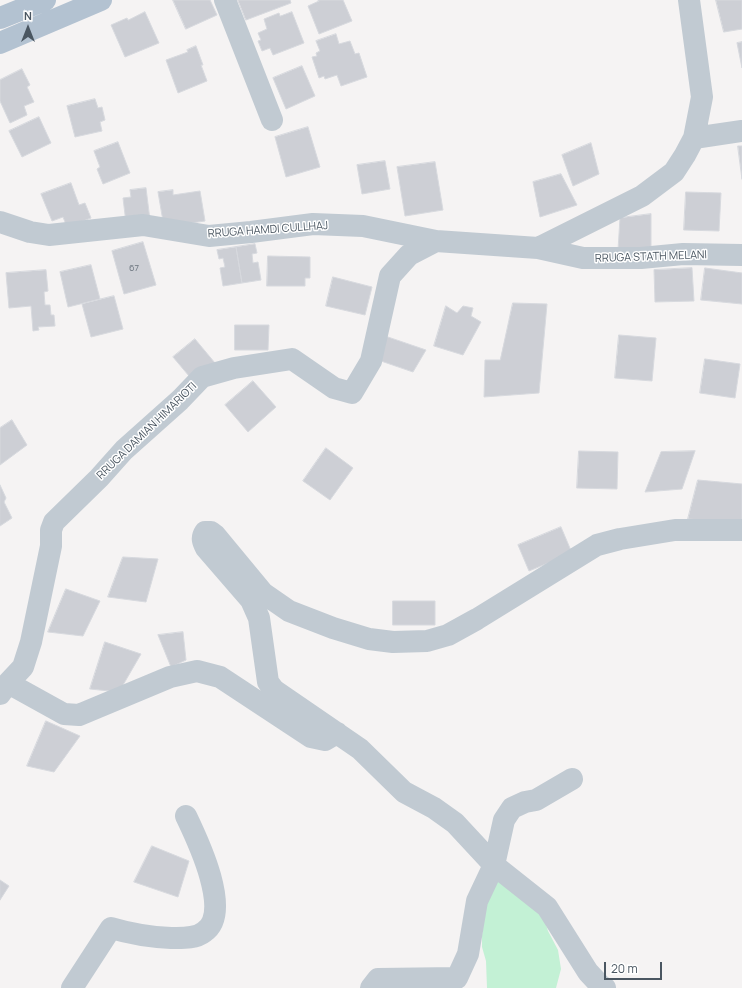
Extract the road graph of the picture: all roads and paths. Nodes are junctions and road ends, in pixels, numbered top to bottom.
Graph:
1 (45, 0) edge
2 (101, 0) edge
3 (225, 0) edge
4 (689, 0) edge
5 (0, 18) edge
6 (0, 43) edge
7 (272, 120) dead end
8 (742, 131) edge
9 (694, 138) junction
10 (0, 222) edge
11 (436, 241) junction
12 (538, 248) junction
13 (742, 255) edge
14 (742, 530) edge
15 (4, 689) edge
16 (337, 733) junction
17 (572, 779) dead end
18 (186, 816) dead end
19 (494, 865) junction
20 (72, 988) edge
21 (371, 988) edge
22 (605, 988) edge

1 - 5 main road
2 - 6 main road
3 - 7 street
4 - 9 street
8 - 9 street
9 - 12 street
10 - 11 street, RRUGA HAMDI CULLHAJ
11 - 12 street, RRUGA HAMDI CULLHAJ
11 - 15 street, RRUGA DAMIAN HIMARIOTI
12 - 13 street, RRUGA STATH MELANI
14 - 16 street
15 - 16 street, RRUGA DAMIAN HIMARIOTI
16 - 19 street
17 - 19 street
18 - 20 street
19 - 21 street
19 - 22 street

